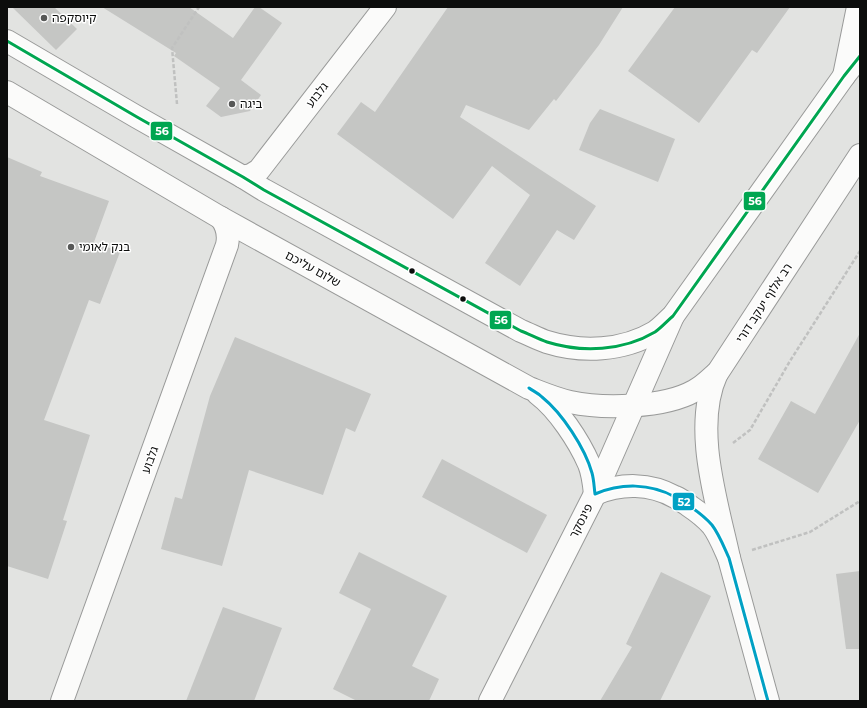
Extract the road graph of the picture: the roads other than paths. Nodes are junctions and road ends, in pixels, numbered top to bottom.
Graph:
1 (385, 7) edge
2 (858, 7) edge
3 (7, 41) edge
4 (860, 56) edge
5 (844, 76) junction
6 (7, 92) edge
7 (860, 155) edge
8 (243, 177) junction
9 (222, 218) junction
10 (673, 316) junction
11 (718, 372) junction
12 (529, 388) junction
13 (634, 405) junction
14 (595, 494) junction
15 (729, 558) junction
16 (62, 701) edge
17 (490, 701) edge
18 (768, 701) edge

1 - 8 main road, גלבוע
2 - 5 main road
3 - 8 main road
4 - 5 main road
5 - 10 main road
6 - 9 main road, שלום עליכם
7 - 11 main road, רב אלוף יעקב דורי
8 - 10 main road
9 - 12 main road, שלום עליכם
9 - 16 main road, גלבוע
10 - 13 main road, פינסקר
11 - 13 main road, רב אלוף יעקב דורי
11 - 15 main road
12 - 13 main road, שלום עליכם
12 - 14 main road
13 - 14 main road, פינסקר
14 - 15 main road
14 - 17 main road, פינסקר
15 - 18 main road

